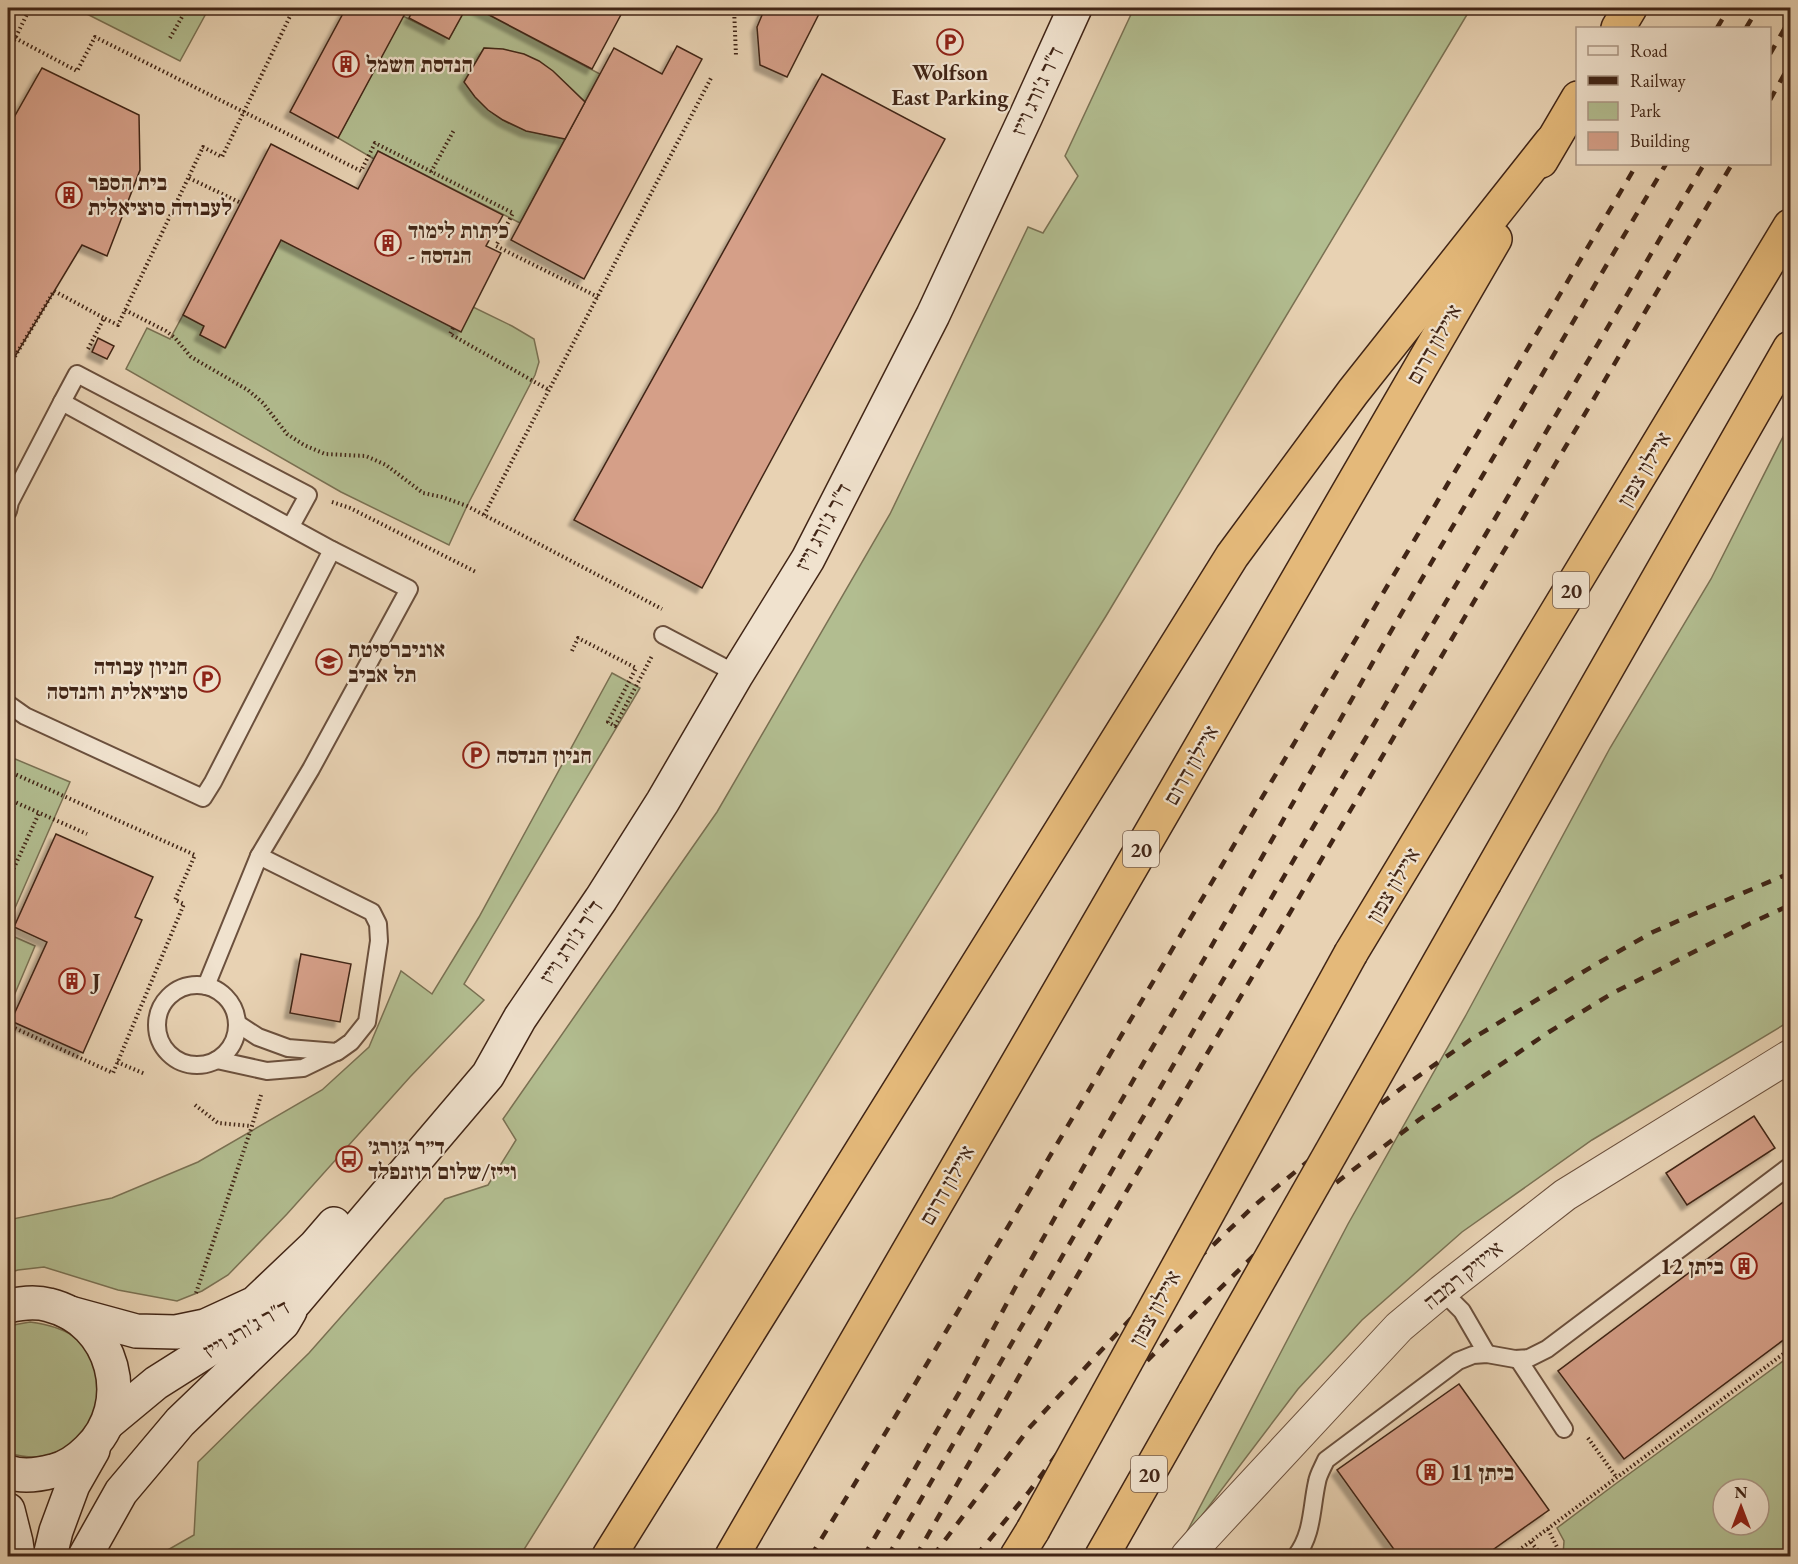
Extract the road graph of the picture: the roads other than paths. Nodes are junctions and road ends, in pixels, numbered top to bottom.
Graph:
1 (1075, 8) edge
2 (1630, 8) edge
3 (1619, 27) edge
4 (1576, 101) edge
5 (1551, 142) junction
6 (1791, 226) edge
7 (1791, 348) edge
8 (62, 402) junction
9 (8, 505) edge
10 (291, 526) junction
11 (333, 550) junction
12 (663, 635) road end
13 (737, 674) junction
14 (8, 704) edge
15 (259, 856) junction
16 (206, 986) junction
17 (520, 1018) junction
18 (238, 1024) junction
19 (337, 1052) junction
20 (1791, 1056) edge
21 (218, 1060) junction
22 (1791, 1166) edge
23 (1442, 1292) junction
24 (295, 1302) junction
25 (8, 1306) edge
26 (70, 1313) junction
27 (1486, 1354) junction
28 (1518, 1359) junction
29 (1564, 1429) road end
30 (103, 1432) junction
31 (8, 1472) edge
32 (8, 1510) edge
33 (1025, 1543) edge
34 (18, 1557) edge
35 (50, 1557) edge
36 (85, 1557) edge
37 (609, 1557) edge
38 (732, 1557) edge
39 (1102, 1557) edge
40 (1187, 1557) edge
41 (1296, 1557) edge

1 - 13 street, ד"ר ג'ורג וייז
2 - 3 highway
4 - 5 highway, איילון דרום / 20
5 - 37 highway
5 - 38 highway, איילון דרום / 20
6 - 33 highway, איילון צפון / 20, bridge
7 - 39 highway, 20, bridge
8 - 9 lane
8 - 10 lane
8 - 10 lane
10 - 11 lane
11 - 14 lane
11 - 15 lane
12 - 13 lane
13 - 17 street, ד"ר ג'ורג וייז
15 - 16 lane
15 - 19 lane
16 - 18 lane
16 - 21 lane
17 - 24 street, ד"ר ג'ורג וייז
17 - 26 street, ד"ר ג'ורג וייז
18 - 19 lane
18 - 21 lane
19 - 21 lane
20 - 23 street, אייזיק רמבה
22 - 28 lane
23 - 27 lane
23 - 40 street, אייזיק רמבה
24 - 30 street, ד"ר ג'ורג וייז
24 - 36 street
25 - 26 street, ד"ר ג'ורג וייז
26 - 30 street
27 - 28 lane
27 - 41 lane
28 - 29 lane
30 - 31 street, ד"ר ג'ורג וייז
30 - 35 street
32 - 34 street

